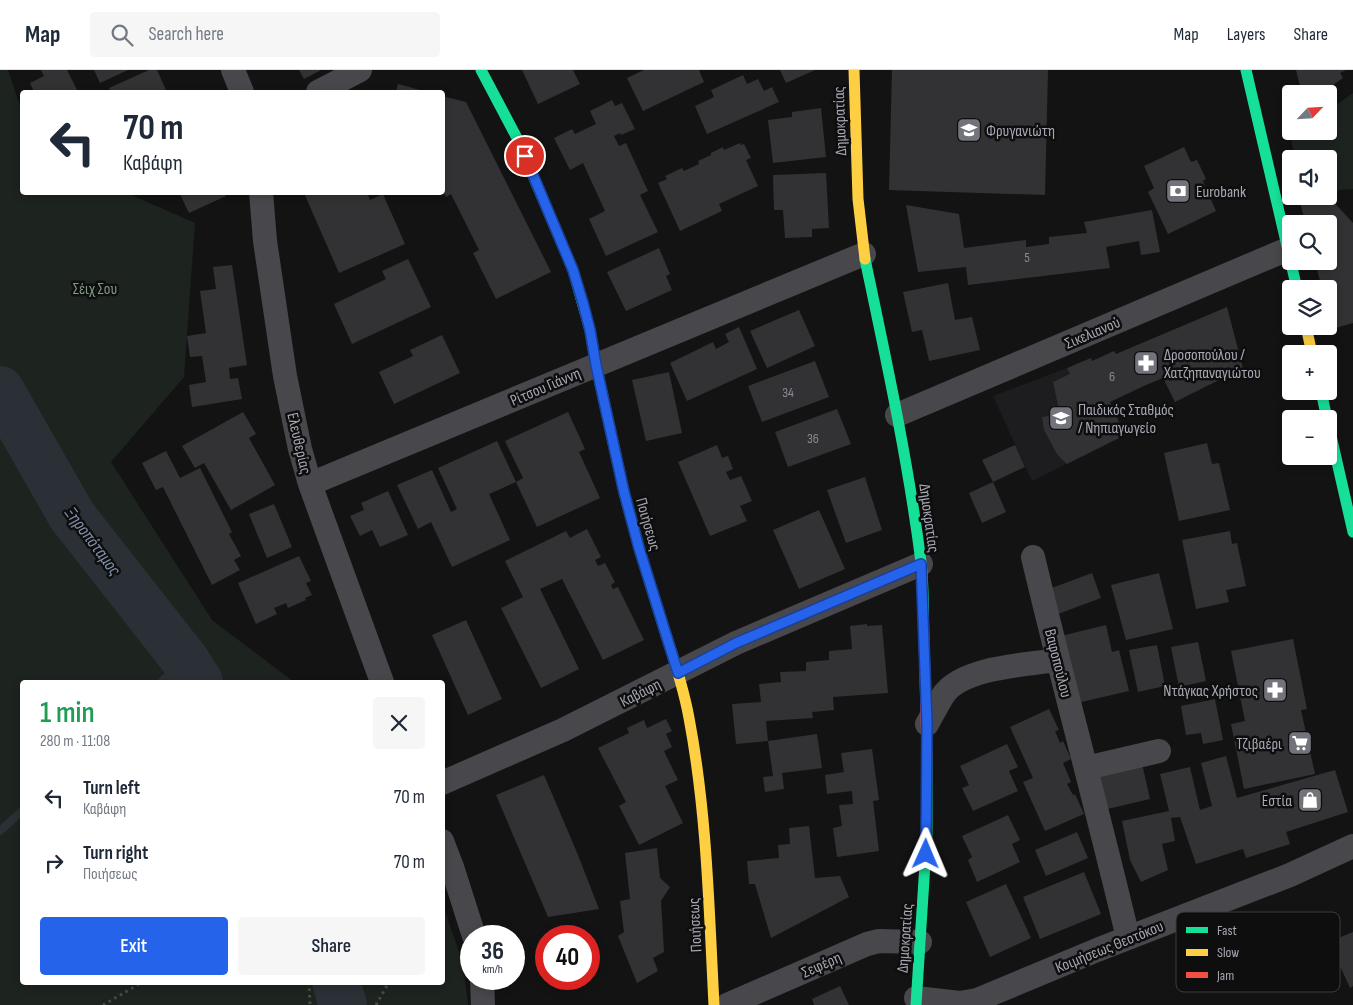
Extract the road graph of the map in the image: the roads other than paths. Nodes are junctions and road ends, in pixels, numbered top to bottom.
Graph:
1 (232, 70) edge
2 (360, 70) edge
3 (482, 70) edge
4 (854, 70) edge
5 (1246, 70) edge
6 (241, 90) edge
7 (322, 90) edge
8 (261, 195) edge
9 (1282, 223) edge
10 (1282, 252) edge
11 (864, 254) junction
12 (596, 365) junction
13 (896, 415) junction
14 (1337, 462) edge
15 (310, 484) junction
16 (1353, 532) edge
17 (1034, 557) dead end
18 (921, 564) junction
19 (1057, 660) junction
20 (678, 673) junction
21 (381, 680) edge
22 (927, 724) junction
23 (1159, 750) dead end
24 (1086, 768) junction
25 (445, 782) edge
26 (1353, 846) edge
27 (445, 849) edge
28 (1195, 912) edge
29 (1176, 919) edge
30 (471, 925) edge
31 (1128, 938) junction
32 (920, 942) junction
33 (482, 990) edge
34 (916, 1001) edge
35 (483, 1005) edge
36 (714, 1005) edge
37 (727, 1005) edge

1 - 6 street
2 - 7 street
3 - 12 street, Ποιήσεως
4 - 11 street, Δημοκρατίας
5 - 9 street
8 - 15 street, Ελευθερίας
10 - 13 street, Σικελιανού
11 - 12 street, Ρίτσου Γιάννη
11 - 13 street, Δημοκρατίας
12 - 15 street, Ρίτσου Γιάννη
12 - 20 street, Ποιήσεως
13 - 18 street, Δημοκρατίας
14 - 16 street
15 - 21 street, Ελευθερίας
17 - 19 street, Βαφοπούλου
18 - 20 street, Καβάφη
18 - 22 street, Δημοκρατίας
19 - 22 street
19 - 24 street, Βαφοπούλου
20 - 25 street, Καβάφη
20 - 36 street, Ποιήσεως
22 - 32 street, Δημοκρατίας
23 - 24 street
24 - 31 street, Βαφοπούλου
26 - 28 street, Κοιμήσεως Θεοτόκου
27 - 30 street
29 - 31 street, Κοιμήσεως Θεοτόκου
31 - 34 street, Κοιμήσεως Θεοτόκου
32 - 34 street, Δημοκρατίας
32 - 37 street, Σεφέρη
33 - 35 street

